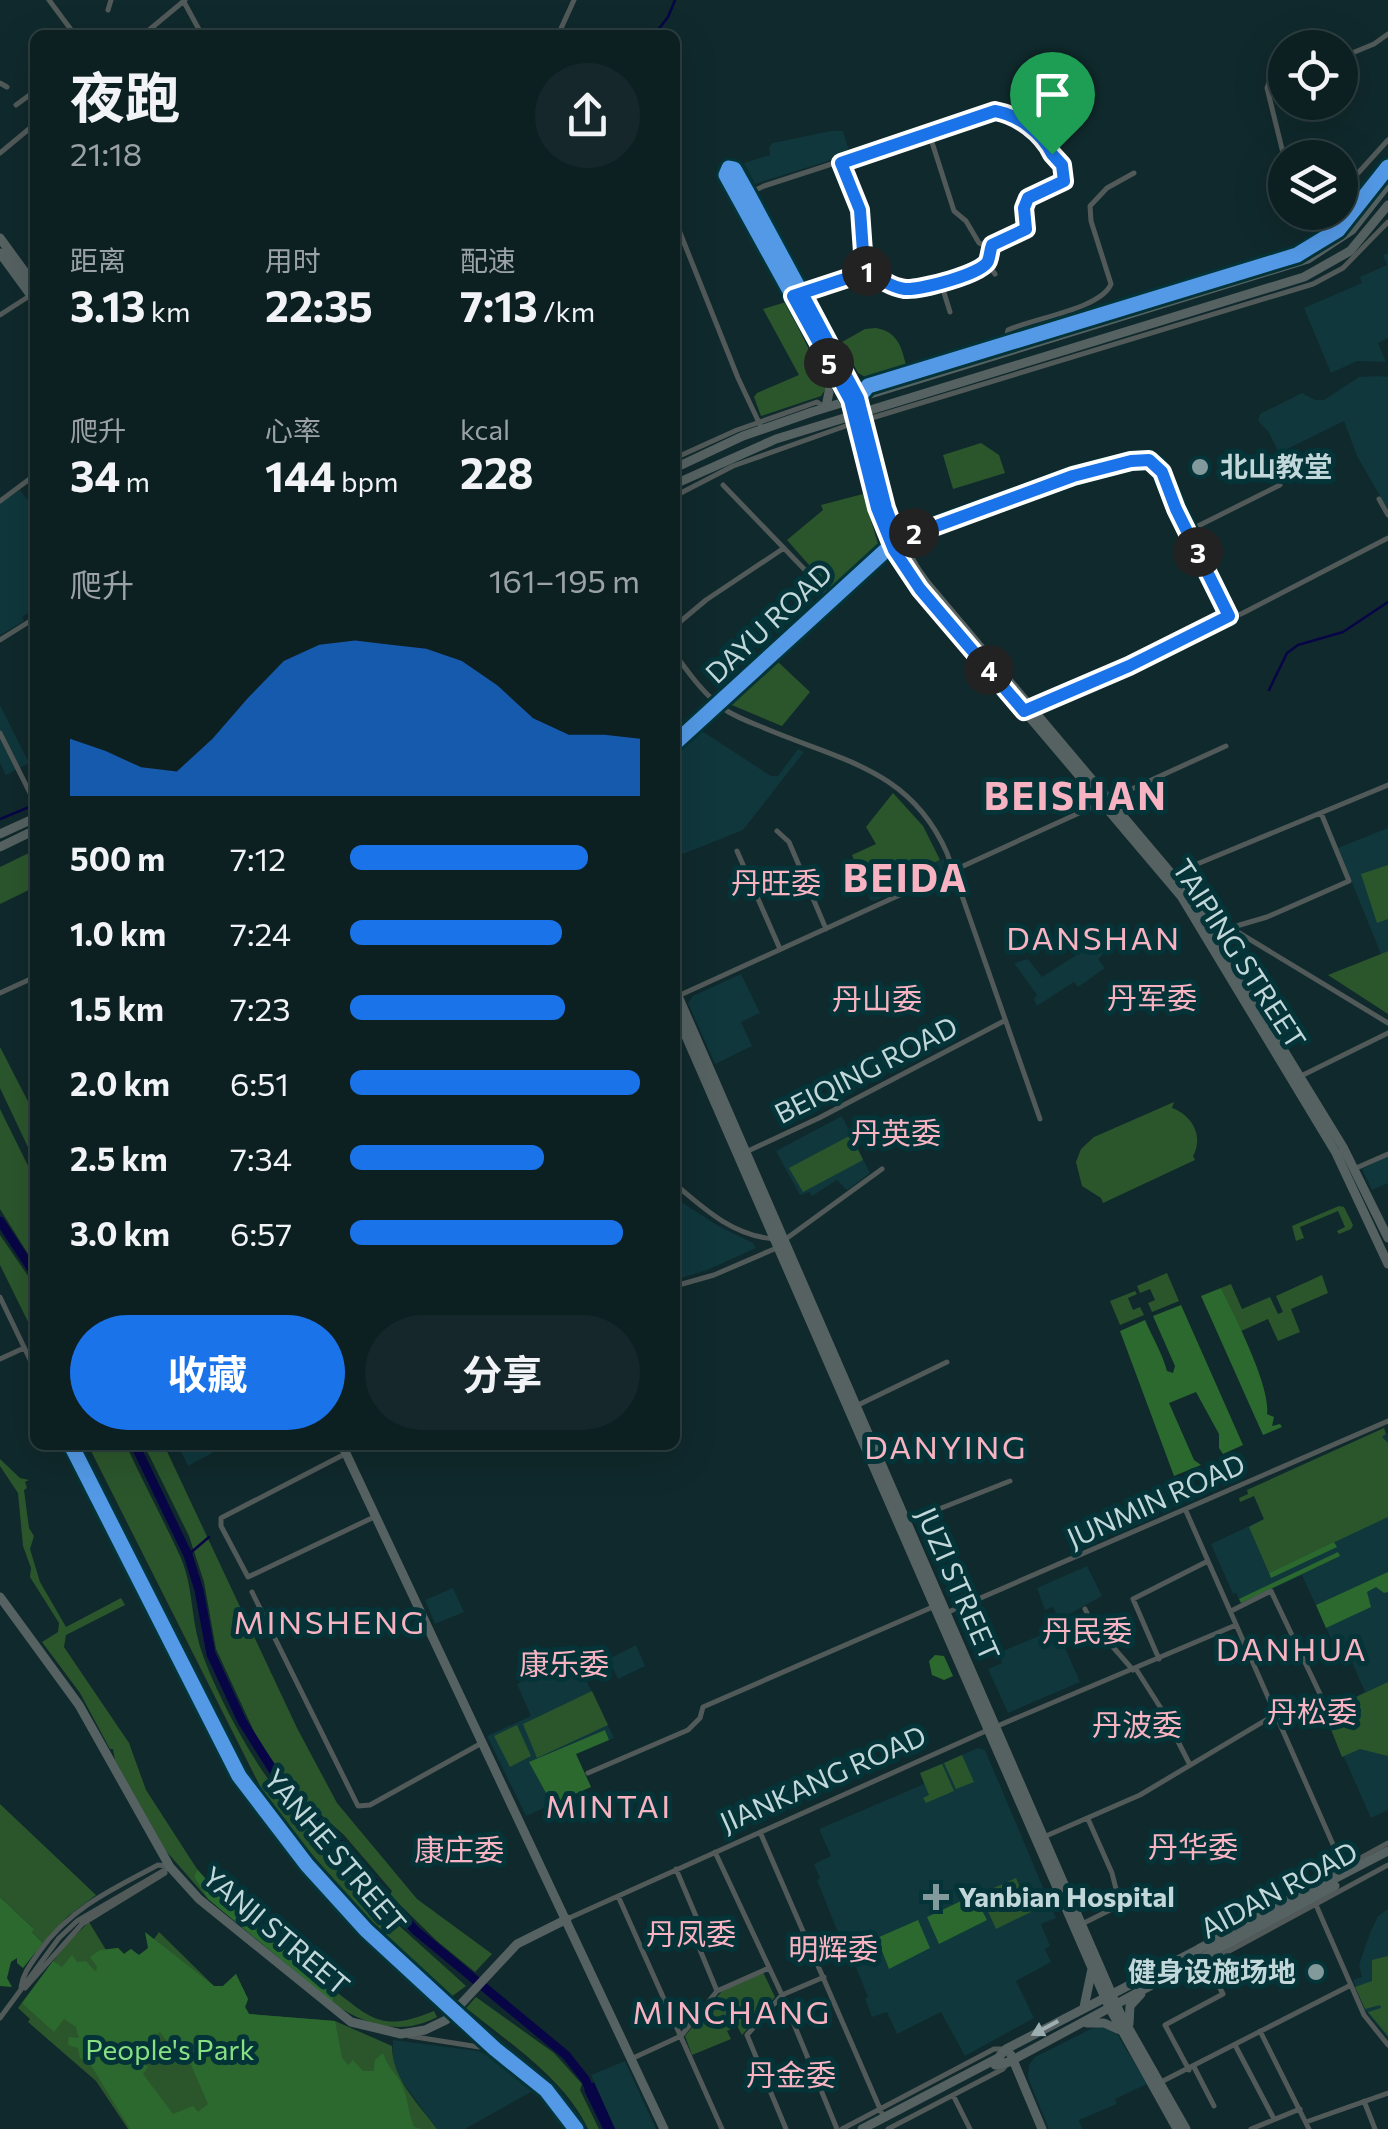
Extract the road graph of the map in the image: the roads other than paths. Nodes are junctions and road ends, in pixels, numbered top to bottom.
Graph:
1 (49, 0) edge
2 (110, 0) edge
3 (574, 0) edge
4 (183, 1) edge
5 (108, 10) dead end
6 (71, 30) edge
7 (149, 30) edge
8 (199, 30) edge
9 (560, 30) edge
10 (1388, 34) edge
11 (1358, 50) edge
12 (0, 83) edge
13 (7, 87) dead end
14 (30, 95) edge
15 (16, 105) dead end
16 (30, 128) edge
17 (929, 133) junction
18 (1388, 140) edge
19 (0, 153) edge
20 (841, 163) junction
21 (1388, 168) edge
22 (1134, 173) dead end
23 (1358, 173) edge
24 (1388, 184) edge
25 (748, 194) junction
26 (739, 198) junction
27 (1388, 205) edge
28 (1388, 222) edge
29 (680, 233) edge
30 (0, 238) edge
31 (990, 248) junction
32 (0, 253) edge
33 (987, 263) junction
34 (869, 271) junction
35 (995, 274) dead end
36 (941, 282) junction
37 (30, 287) edge
38 (30, 289) edge
39 (802, 293) junction
40 (30, 296) edge
41 (793, 296) junction
42 (950, 312) dead end
43 (0, 315) edge
44 (1003, 349) junction
45 (833, 372) junction
46 (854, 399) junction
47 (826, 407) junction
48 (859, 417) junction
49 (761, 425) junction
50 (680, 456) edge
51 (680, 466) edge
52 (30, 479) edge
53 (680, 482) edge
54 (723, 484) dead end
55 (1280, 485) dead end
56 (680, 493) edge
57 (1379, 499) dead end
58 (0, 501) edge
59 (1388, 515) edge
60 (1188, 531) junction
61 (1388, 538) edge
62 (895, 542) junction
63 (784, 548) junction
64 (832, 598) junction
65 (1229, 616) junction
66 (30, 621) edge
67 (680, 622) edge
68 (0, 640) edge
69 (680, 660) edge
70 (719, 704) junction
71 (1027, 710) junction
72 (0, 733) edge
73 (680, 739) edge
74 (1226, 746) dead end
75 (1388, 786) edge
76 (30, 792) edge
77 (1106, 802) junction
78 (1321, 813) junction
79 (30, 820) edge
80 (777, 831) dead end
81 (30, 832) edge
82 (0, 834) edge
83 (0, 847) edge
84 (736, 850) dead end
85 (953, 872) junction
86 (1168, 876) junction
87 (1184, 900) junction
88 (1197, 908) junction
89 (1233, 927) junction
90 (826, 929) junction
91 (780, 949) junction
92 (30, 978) edge
93 (680, 992) edge
94 (0, 993) edge
95 (680, 1003) edge
96 (1004, 1021) junction
97 (680, 1023) edge
98 (1388, 1023) edge
99 (1388, 1033) edge
100 (1301, 1076) junction
101 (1040, 1119) dead end
102 (745, 1152) junction
103 (1388, 1154) edge
104 (882, 1169) dead end
105 (1351, 1170) junction
106 (680, 1188) edge
107 (1388, 1238) edge
108 (779, 1243) junction
109 (1388, 1264) edge
110 (680, 1285) edge
111 (0, 1296) edge
112 (24, 1348) junction
113 (0, 1359) edge
114 (30, 1360) edge
115 (946, 1362) dead end
116 (856, 1406) junction
117 (1388, 1421) edge
118 (73, 1450) edge
119 (338, 1450) edge
120 (342, 1450) edge
121 (342, 1450) edge
122 (1010, 1480) dead end
123 (1186, 1511) junction
124 (372, 1518) junction
125 (906, 1522) junction
126 (1208, 1561) junction
127 (252, 1592) dead end
128 (0, 1597) edge
129 (1085, 1609) dead end
130 (1231, 1611) junction
131 (940, 1612) junction
132 (1236, 1626) junction
133 (1160, 1658) junction
134 (1134, 1669) junction
135 (1321, 1696) dead end
136 (1276, 1714) junction
137 (992, 1728) junction
138 (480, 1744) junction
139 (1190, 1765) junction
140 (588, 1773) dead end
141 (1088, 1818) junction
142 (760, 1832) junction
143 (1046, 1836) junction
144 (1388, 1850) edge
145 (715, 1852) junction
146 (1388, 1866) edge
147 (170, 1867) junction
148 (676, 1870) junction
149 (1344, 1870) junction
150 (618, 1896) junction
151 (1314, 1901) junction
152 (565, 1920) junction
153 (1084, 1923) junction
154 (1207, 1963) junction
155 (1191, 1964) junction
156 (1098, 1967) junction
157 (769, 1968) junction
158 (1163, 1974) junction
159 (824, 1977) junction
160 (1142, 1977) junction
161 (1351, 1985) junction
162 (717, 1991) junction
163 (782, 1995) junction
164 (1111, 2000) junction
165 (459, 2006) junction
166 (1084, 2008) junction
167 (0, 2018) edge
168 (1075, 2026) junction
169 (1126, 2031) junction
170 (1260, 2032) junction
171 (401, 2034) junction
172 (681, 2036) junction
173 (1234, 2045) junction
174 (1388, 2045) edge
175 (1006, 2049) junction
176 (495, 2050) junction
177 (632, 2059) junction
178 (1012, 2060) junction
179 (1191, 2069) junction
180 (1161, 2082) junction
181 (949, 2085) junction
182 (1388, 2093) edge
183 (1364, 2101) junction
184 (1214, 2106) dead end
185 (1300, 2108) junction
186 (882, 2114) junction
187 (1274, 2119) junction
188 (1308, 2125) edge
189 (1266, 2126) edge
190 (576, 2129) edge
191 (661, 2129) edge
192 (722, 2129) edge
193 (786, 2129) edge
194 (840, 2129) edge
195 (862, 2129) edge
196 (873, 2129) edge
197 (888, 2129) edge
198 (970, 2129) edge
199 (1039, 2129) edge
200 (1177, 2129) edge
201 (1186, 2129) edge
202 (1251, 2129) edge
203 (1375, 2129) edge

1 - 6 street
2 - 5 street
3 - 9 street
4 - 7 street
4 - 8 street
10 - 11 street
12 - 13 street
14 - 15 street
16 - 19 street
17 - 20 street
17 - 31 street
17 - 31 street
18 - 23 street
20 - 25 street
20 - 34 street
21 - 44 street
22 - 44 street
24 - 44 main road
25 - 26 street
25 - 26 street, TAIPING STREET
25 - 39 street, TAIPING STREET
26 - 41 street, TAIPING STREET
27 - 48 main road
28 - 48 street
29 - 49 street
30 - 37 main road
31 - 33 street
32 - 38 main road
33 - 35 street
33 - 36 street
34 - 36 street
34 - 39 street
36 - 42 street
39 - 41 street
39 - 46 street, TAIPING STREET
40 - 43 street
41 - 45 street, TAIPING STREET
44 - 46 main road
45 - 46 street, TAIPING STREET
45 - 47 main road
46 - 47 main road
46 - 48 main road, TAIPING STREET
47 - 49 main road
48 - 53 main road
48 - 56 street
48 - 62 main road, TAIPING STREET
49 - 50 street
49 - 51 main road
52 - 58 street
54 - 63 street
55 - 60 street
57 - 59 street
60 - 62 street
60 - 65 street
61 - 65 street
62 - 64 street, DAYU ROAD
62 - 71 main road, TAIPING STREET
63 - 64 street
63 - 67 street
64 - 70 street, DAYU ROAD
65 - 71 street
66 - 68 street
69 - 70 street
70 - 73 street, DAYU ROAD
70 - 85 street
71 - 77 main road, TAIPING STREET
72 - 76 street
74 - 77 street
75 - 78 street
77 - 85 street
77 - 86 main road, TAIPING STREET
78 - 86 street
78 - 89 street
79 - 82 main road
80 - 90 street
81 - 83 main road
84 - 91 street
85 - 90 street
85 - 96 street
86 - 87 main road, TAIPING STREET
86 - 88 main road, TAIPING STREET
87 - 88 street
87 - 105 main road, TAIPING STREET
88 - 89 street
88 - 100 main road, TAIPING STREET
89 - 98 street
90 - 91 street
91 - 93 street
92 - 94 street
95 - 102 main road, JUZI STREET
96 - 101 street
96 - 102 street, BEIQING ROAD
97 - 108 main road, JUZI STREET
99 - 100 street
100 - 105 main road, TAIPING STREET
102 - 108 main road, JUZI STREET
103 - 105 street
104 - 108 street
105 - 107 main road, TAIPING STREET
105 - 109 main road, TAIPING STREET
106 - 108 street
108 - 110 street
108 - 116 main road, JUZI STREET
108 - 131 main road, JUZI STREET
111 - 112 street
112 - 113 street
112 - 114 street
115 - 116 street
116 - 125 main road, JUZI STREET
117 - 123 street, JUNMIN ROAD
118 - 165 street, YANHE STREET
119 - 124 street
120 - 124 main road
121 - 152 main road
122 - 125 street
123 - 126 street
123 - 131 street, JUNMIN ROAD
124 - 138 main road
125 - 131 main road, JUZI STREET
126 - 130 street
126 - 133 street
127 - 138 street
128 - 147 main road, YANJI STREET
129 - 134 street
130 - 132 street
130 - 135 street
131 - 137 main road, JUZI STREET
131 - 140 street, JUNMIN ROAD
132 - 133 street, JIANKANG ROAD
132 - 136 street
133 - 134 street, JIANKANG ROAD
134 - 137 street, JIANKANG ROAD
134 - 139 street
136 - 139 street
136 - 149 street
137 - 142 street, JIANKANG ROAD
137 - 143 main road, JUZI STREET
137 - 156 main road, JUZI STREET
138 - 152 main road
139 - 141 street
141 - 143 street
141 - 153 street
142 - 145 street, JIANKANG ROAD
142 - 159 street
143 - 153 main road, JUZI STREET
144 - 149 main road, AIDAN ROAD
144 - 151 main road, AIDAN ROAD
145 - 148 street, JIANKANG ROAD
145 - 157 street
146 - 151 street, AIDAN ROAD
147 - 167 street
147 - 171 main road, YANJI STREET
148 - 150 street, JIANKANG ROAD
148 - 162 street
149 - 158 main road, AIDAN ROAD
150 - 152 street, JIANKANG ROAD
150 - 172 street
151 - 154 street, AIDAN ROAD
151 - 155 main road, AIDAN ROAD
151 - 161 street
152 - 165 main road, JIANKANG ROAD
152 - 177 main road
152 - 191 main road
153 - 156 main road, JUZI STREET
154 - 155 street, AIDAN ROAD
154 - 179 street
155 - 158 main road, AIDAN ROAD
156 - 160 main road
156 - 164 main road, JUZI STREET
156 - 166 main road
157 - 162 street
157 - 163 street
158 - 160 main road, AIDAN ROAD
158 - 164 main road, AIDAN ROAD
158 - 169 main road
159 - 163 street
159 - 186 street
160 - 164 main road, AIDAN ROAD
161 - 170 street
161 - 174 street
162 - 172 street
163 - 193 street
163 - 194 street
164 - 166 main road, AIDAN ROAD
164 - 168 main road, AIDAN ROAD
164 - 169 main road, JUZI STREET
165 - 171 main road, JIANKANG ROAD
165 - 176 street, YANHE STREET
166 -> 175 main road, AIDAN ROAD
168 - 169 main road
168 - 178 main road, AIDAN ROAD
169 - 180 main road, JUZI STREET
169 - 200 main road, JUZI STREET
170 - 173 street
170 - 185 street
171 - 176 street, YANJI STREET
172 - 177 street
172 - 192 street
173 - 179 street
173 - 187 street
175 - 178 main road
175 - 181 main road, AIDAN ROAD
176 - 190 street, YANHE STREET
177 - 191 main road
178 - 181 main road, AIDAN ROAD
178 - 199 main road
179 - 180 street
179 - 184 street
180 - 201 main road, JUZI STREET
181 - 186 main road, AIDAN ROAD
181 - 196 main road, AIDAN ROAD
181 - 197 street, AIDAN ROAD
181 - 198 street
182 - 183 street
183 - 188 street
183 - 203 street
185 - 187 street
185 - 188 street
186 - 194 street, AIDAN ROAD
186 - 195 main road, AIDAN ROAD
187 - 189 street
189 - 202 street

